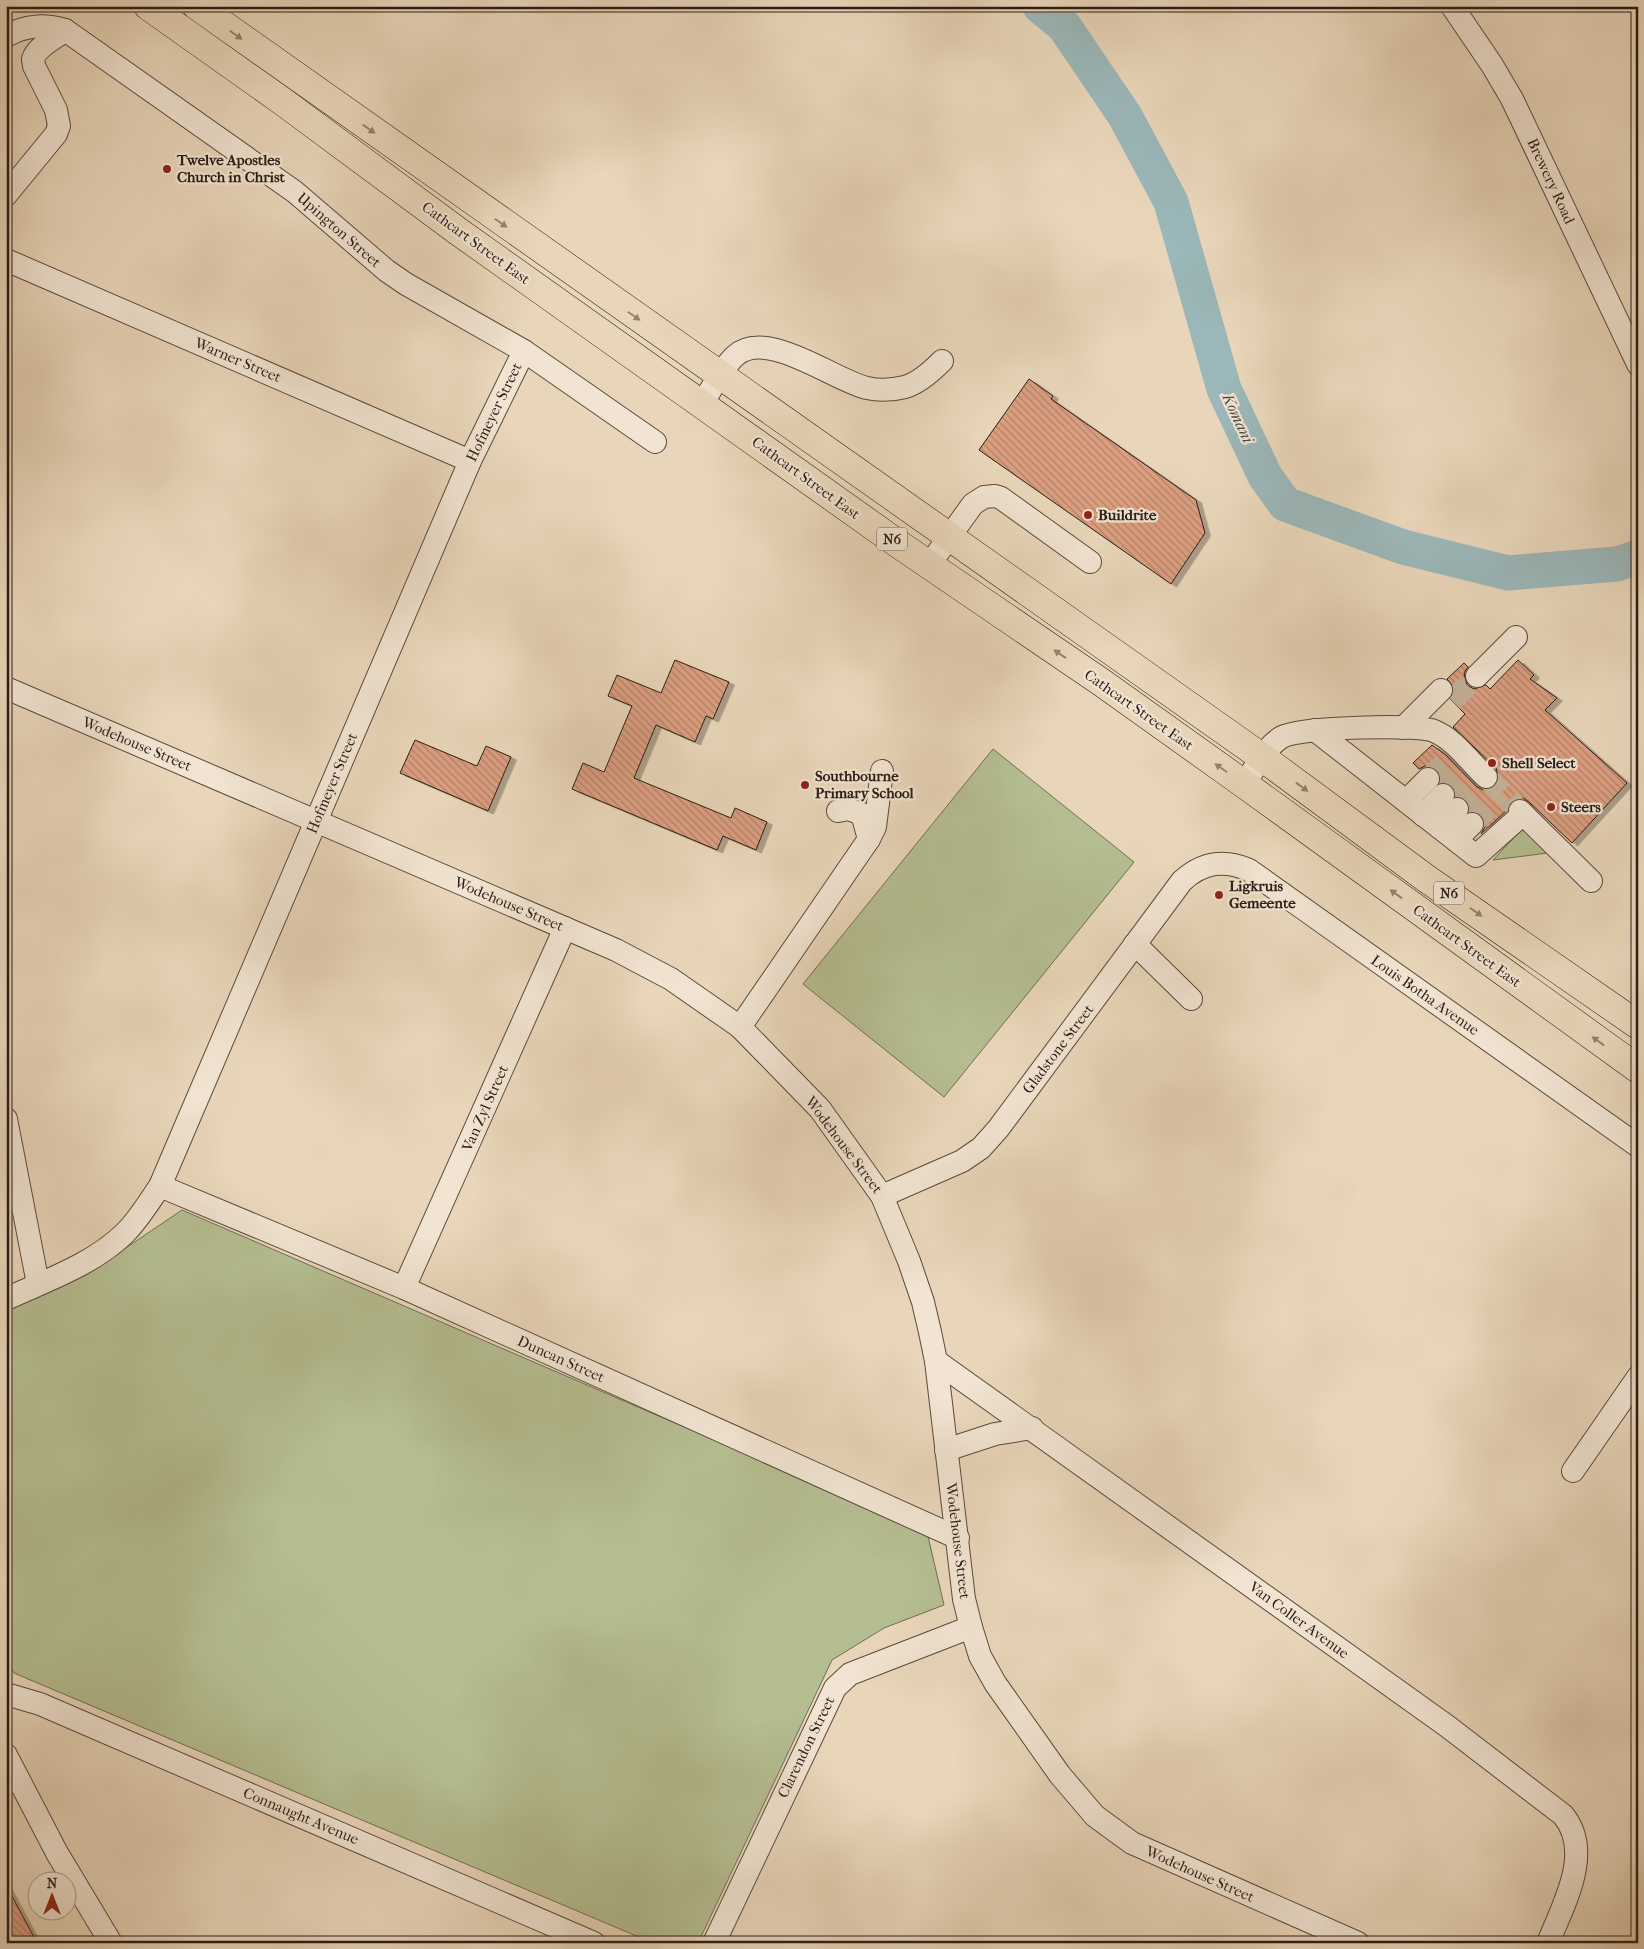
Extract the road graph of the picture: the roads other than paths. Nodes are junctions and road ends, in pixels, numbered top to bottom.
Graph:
1 (148, 6) edge
2 (196, 6) edge
3 (1452, 6) edge
4 (66, 30) junction
5 (6, 36) edge
6 (6, 195) edge
7 (6, 260) edge
8 (524, 351) junction
9 (942, 360) dead end
10 (1638, 364) edge
11 (721, 376) junction
12 (702, 403) junction
13 (655, 442) dead end
14 (470, 461) junction
15 (950, 537) junction
16 (1090, 562) dead end
17 (930, 565) junction
18 (1507, 636) dead end
19 (1472, 671) tunnel mouth
20 (6, 688) edge
21 (1447, 696) tunnel mouth
22 (1414, 728) junction
23 (1315, 730) junction
24 (1263, 758) junction
25 (1465, 765) tunnel mouth
26 (882, 770) dead end
27 (1244, 784) junction
28 (838, 811) dead end
29 (1431, 821) junction
30 (316, 822) junction
31 (869, 839) junction
32 (1205, 866) joint
33 (1591, 881) dead end
34 (565, 928) junction
35 (1135, 944) junction
36 (1191, 999) dead end
37 (1638, 1025) edge
38 (740, 1027) junction
39 (1638, 1069) edge
40 (6, 1119) edge
41 (1638, 1146) edge
42 (160, 1186) junction
43 (882, 1196) junction
44 (38, 1284) junction
45 (404, 1288) junction
46 (6, 1298) edge
47 (936, 1361) junction
48 (1638, 1377) edge
49 (1032, 1428) junction
50 (946, 1450) junction
51 (1573, 1471) dead end
52 (958, 1538) junction
53 (971, 1627) junction
54 (6, 1694) edge
55 (6, 1755) edge
56 (111, 1943) edge
57 (594, 1943) edge
58 (714, 1943) edge
59 (1358, 1943) edge
60 (1548, 1943) edge

1 - 12 highway, Cathcart Street East / N6
2 -> 11 highway, Cathcart Street East / N6
3 - 10 street, Brewery Road
4 - 5 street, Upington Street
4 - 6 street
4 - 8 street, Upington Street
7 - 14 street, Warner Street
8 - 13 street, Hofmeyer Street
8 - 14 street, Hofmeyer Street
9 - 11 street
11 - 12 street
11 - 15 highway, Cathcart Street East / N6
12 - 17 highway, Cathcart Street East / N6
14 - 30 street, Hofmeyer Street
15 - 16 street
15 - 17 street
15 - 24 highway, Cathcart Street East / N6
27 -> 17 highway, Cathcart Street East / N6
18 - 19 street
20 - 30 street, Wodehouse Street
21 - 22 street
22 - 23 street
22 - 25 street
23 - 24 street
23 - 29 street
24 - 27 street
24 -> 37 highway, Cathcart Street East / N6
26 - 31 street
39 -> 27 highway, Cathcart Street East / N6
28 - 31 street
29 - 29 street
29 - 33 street
30 - 34 street, Wodehouse Street
30 - 42 street, Hofmeyer Street
31 - 38 street
32 - 35 street, Gladstone Street
32 - 41 street, Louis Botha Avenue
34 - 38 street, Wodehouse Street
34 - 45 street, Van Zyl Street
35 - 36 street
35 - 43 street, Gladstone Street
38 - 43 street, Wodehouse Street
40 - 44 street
42 - 44 street, Hofmeyer Street
42 - 45 street, Duncan Street
43 - 47 street, Wodehouse Street
44 - 46 street, Hofmeyer Street
45 - 52 street, Duncan Street
47 - 49 street, Van Coller Avenue
47 - 50 street, Wodehouse Street
48 - 51 street
49 - 50 street
49 - 60 street, Van Coller Avenue
50 - 52 street, Wodehouse Street
52 - 53 street, Wodehouse Street
53 - 58 street, Clarendon Street
53 - 59 street, Wodehouse Street
54 - 57 street, Connaught Avenue
55 - 56 street

